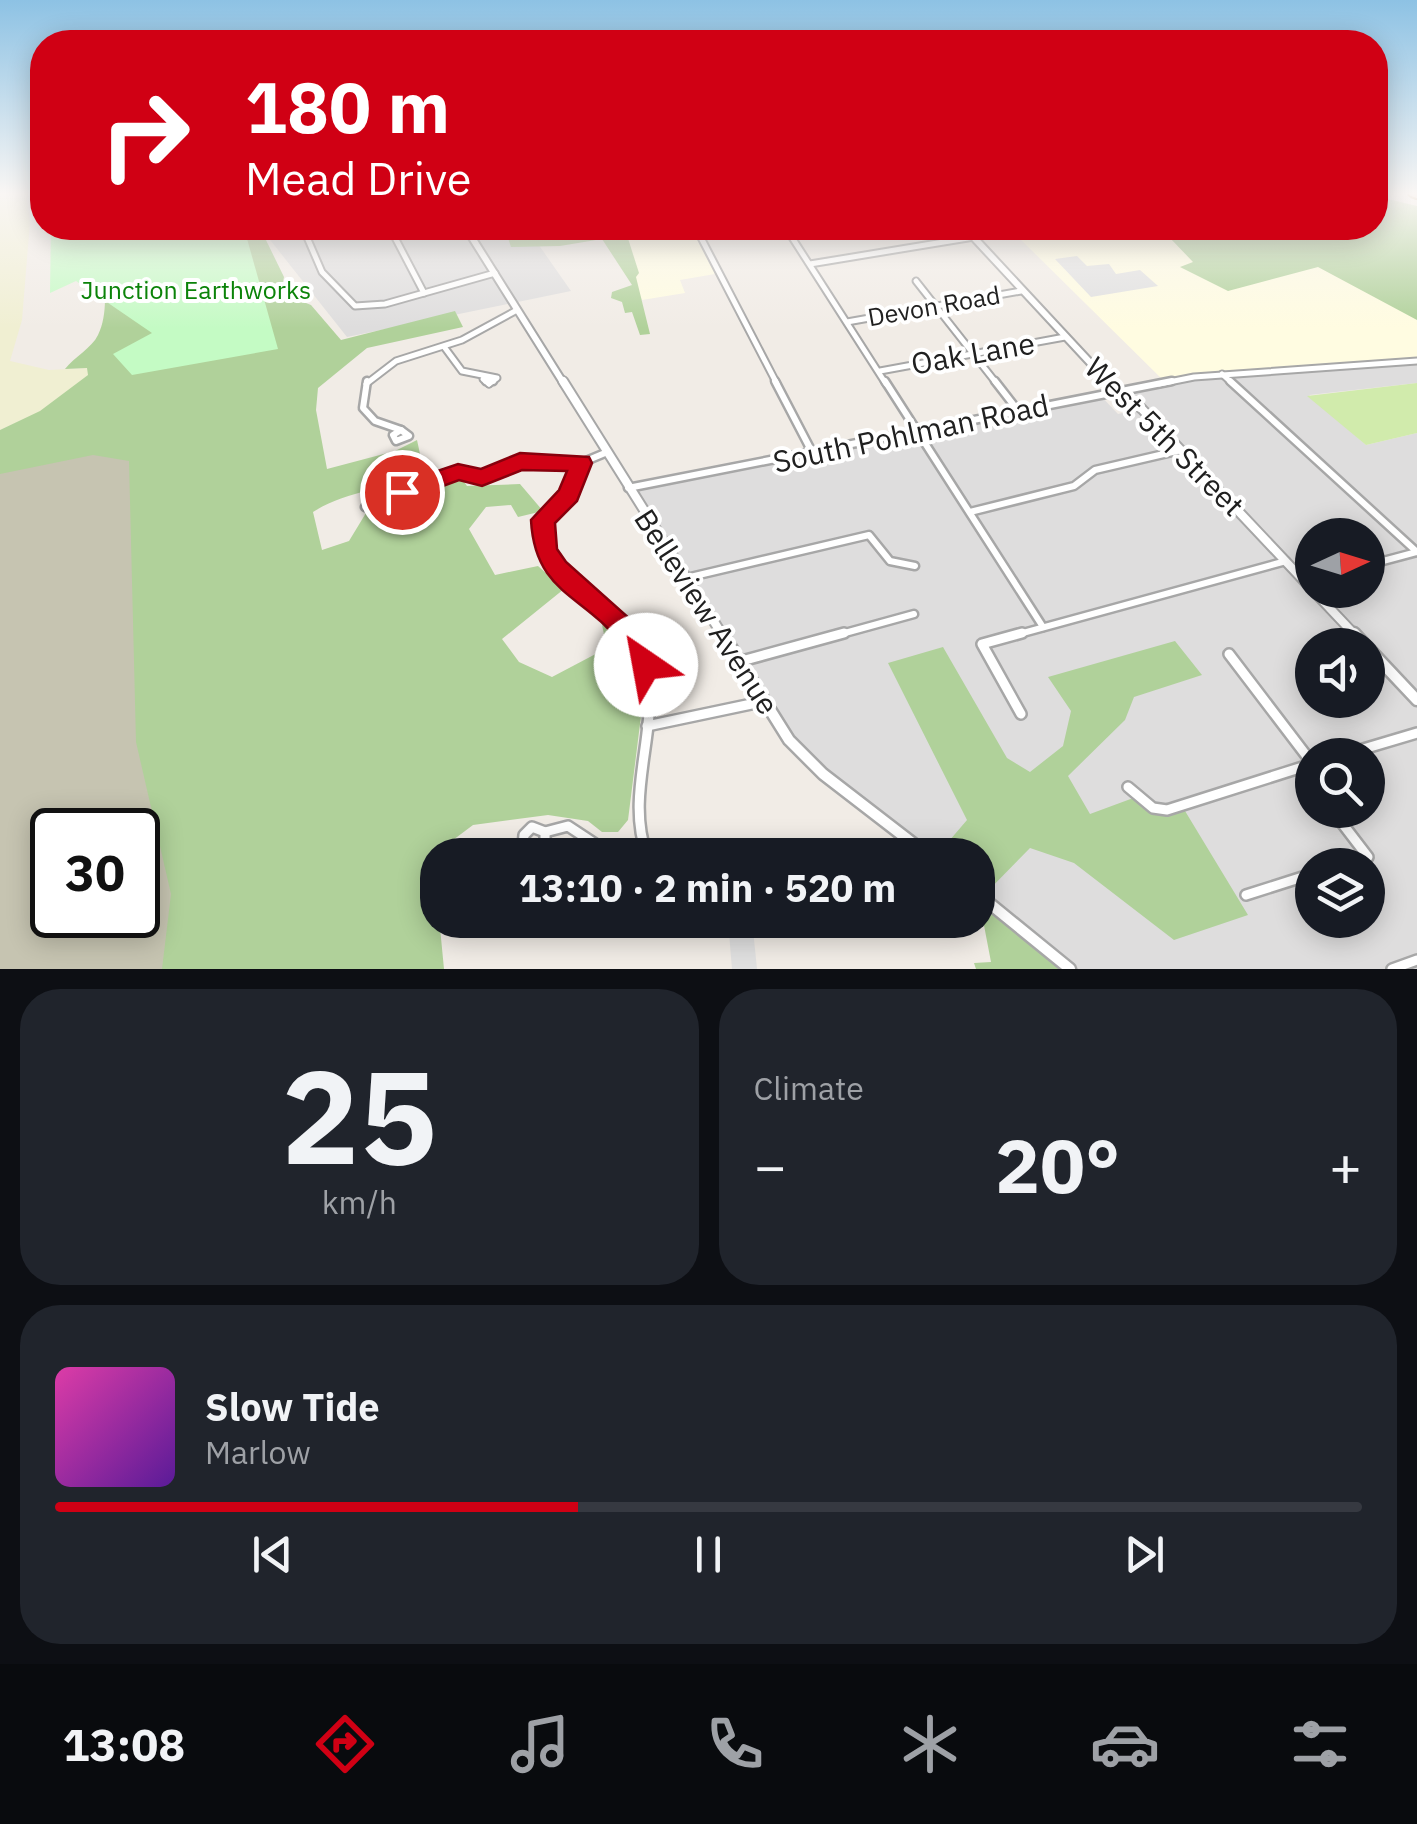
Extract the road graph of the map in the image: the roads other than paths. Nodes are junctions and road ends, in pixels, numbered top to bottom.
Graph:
1 (307, 240) edge
2 (396, 240) edge
3 (474, 240) edge
4 (702, 240) edge
5 (794, 240) edge
6 (961, 240) edge
7 (976, 240) edge
8 (810, 264) junction
9 (495, 273) junction
10 (916, 281) dead end
11 (1021, 291) junction
12 (424, 293) junction
13 (936, 306) junction
14 (517, 310) junction
15 (848, 322) junction
16 (1065, 337) junction
17 (445, 348) junction
18 (975, 354) junction
19 (1417, 361) edge
20 (880, 371) junction
21 (1221, 373) junction
22 (484, 379) dead end
23 (1120, 390) junction
24 (1020, 412) junction
25 (401, 430) dead end
26 (919, 431) junction
27 (1182, 450) junction
28 (812, 452) junction
29 (605, 453) junction
30 (581, 463) junction
31 (627, 488) junction
32 (365, 507) dead end
33 (970, 512) junction
34 (1417, 552) edge
35 (1385, 560) edge
36 (1286, 561) junction
37 (915, 566) dead end
38 (1295, 569) edge
39 (685, 579) junction
40 (1333, 608) edge
41 (914, 614) dead end
42 (1043, 626) junction
43 (1350, 628) edge
44 (1229, 654) dead end
45 (737, 662) junction
46 (1385, 666) edge
47 (1417, 700) edge
48 (761, 702) junction
49 (1021, 714) dead end
50 (647, 726) junction
51 (1417, 734) edge
52 (1295, 741) edge
53 (1385, 743) edge
54 (1295, 771) edge
55 (1128, 787) dead end
56 (1346, 828) edge
57 (546, 832) dead end
58 (591, 838) edge
59 (642, 838) edge
60 (907, 838) edge
61 (1361, 848) edge
62 (1295, 879) edge
63 (1246, 895) dead end
64 (995, 908) edge
65 (1417, 960) edge
66 (1070, 969) edge
67 (1392, 969) edge

1 - 12 street
2 - 12 street
3 - 9 street, Belleview Avenue
4 - 28 street
5 - 8 street
6 - 8 street
7 - 11 street, West 5th Street
8 - 15 street
9 - 12 street
9 - 14 street, Belleview Avenue
10 - 13 street
11 - 13 street, Devon Road
11 - 16 street, West 5th Street
13 - 15 street, Devon Road
13 - 18 street
14 - 17 street
14 - 29 street, Belleview Avenue
15 - 20 street
16 - 18 street, Oak Lane
16 - 23 street, West 5th Street
17 - 22 street
17 - 25 street
18 - 20 street, Oak Lane
18 - 24 street
19 - 21 street, South Pohlman Road
20 - 26 street
21 - 23 street, South Pohlman Road
21 - 34 street
23 - 24 street, South Pohlman Road
23 - 27 street, West 5th Street
24 - 26 street, South Pohlman Road
26 - 28 street, South Pohlman Road
26 - 33 street
27 - 33 street
27 - 36 street, West 5th Street
28 - 31 street, South Pohlman Road
29 - 30 street
29 - 31 street, Belleview Avenue
30 - 32 street
30 - 50 street
31 - 39 street, Belleview Avenue
33 - 42 street
34 - 35 street
36 - 38 street, West 5th Street
36 - 42 street
37 - 39 street
39 - 45 street, Belleview Avenue
40 - 43 street, West 5th Street
41 - 45 street
42 - 49 street
44 - 52 street
45 - 48 street, Belleview Avenue
46 - 47 street, West 5th Street
48 - 50 street
48 - 60 street, Belleview Avenue
50 - 59 street
51 - 53 street
54 - 55 street
56 - 61 street
57 - 58 street
62 - 63 street
64 - 66 street
65 - 67 street

